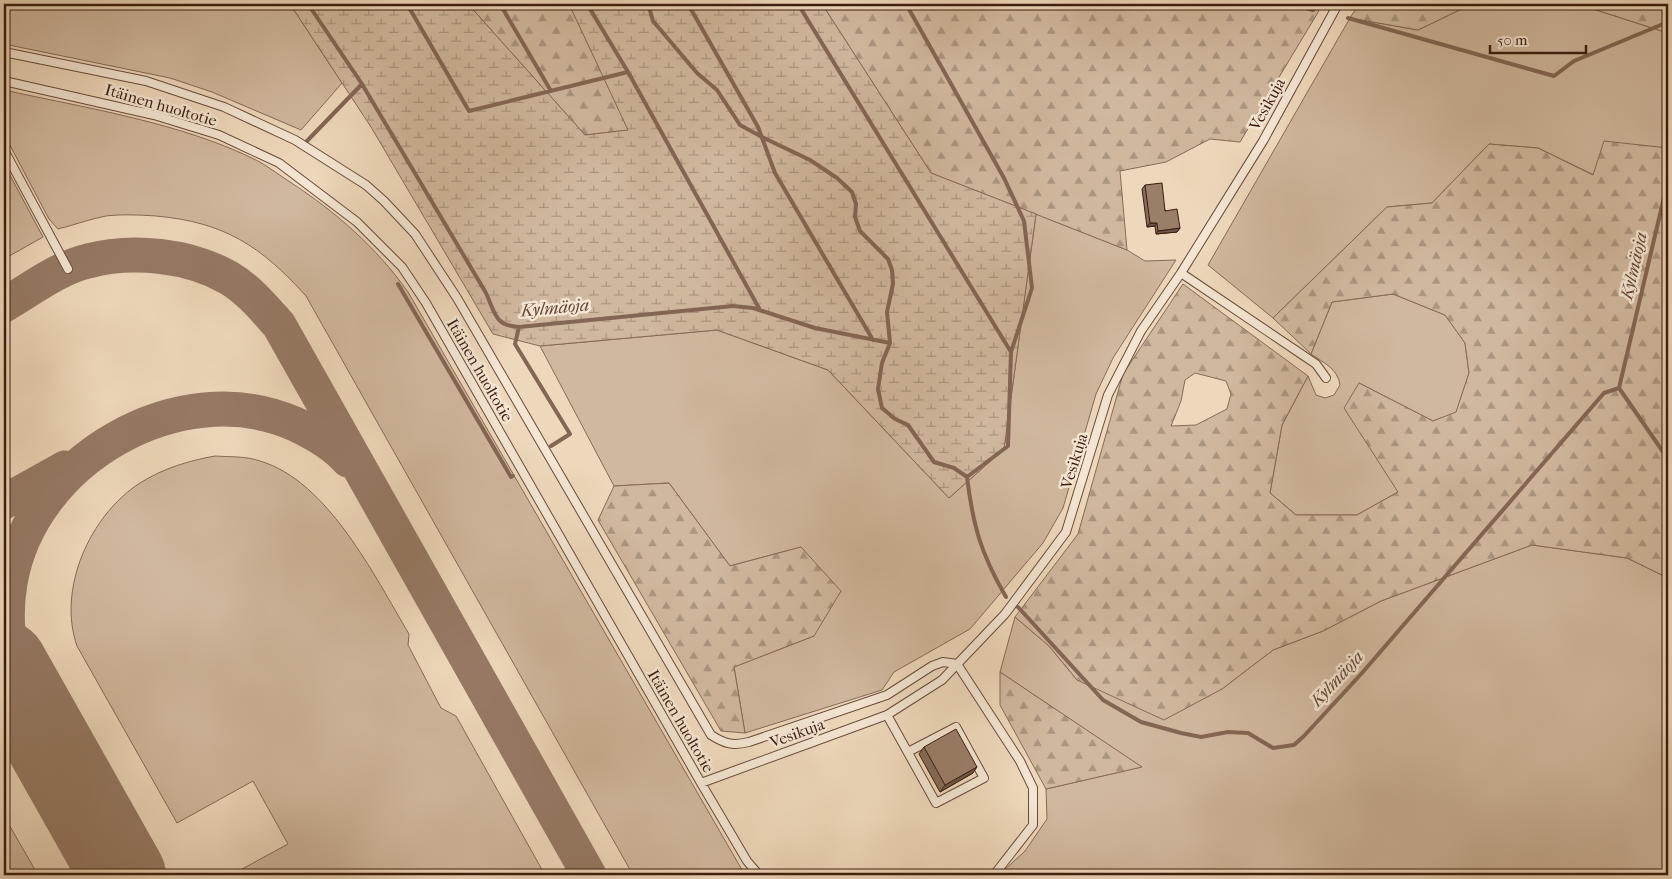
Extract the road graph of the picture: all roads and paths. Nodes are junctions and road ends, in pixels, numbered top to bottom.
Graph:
1 (1338, 4) edge
2 (4, 52) edge
3 (4, 81) edge
4 (4, 150) edge
5 (68, 269) dead end
6 (1180, 273) junction
7 (1326, 378) dead end
8 (957, 664) junction
9 (887, 714) junction
10 (908, 752) junction
11 (701, 783) junction
12 (758, 875) edge
13 (994, 875) edge

1 - 6 lane, Vesikuja
2 - 8 lane
3 - 11 lane, Itäinen huoltotie
4 - 5 lane
6 - 7 lane
6 - 8 lane, Vesikuja
8 - 9 lane, Vesikuja
8 - 13 lane
9 - 10 lane
9 - 11 lane, Vesikuja
10 - 10 lane
11 - 12 lane, Itäinen huoltotie

